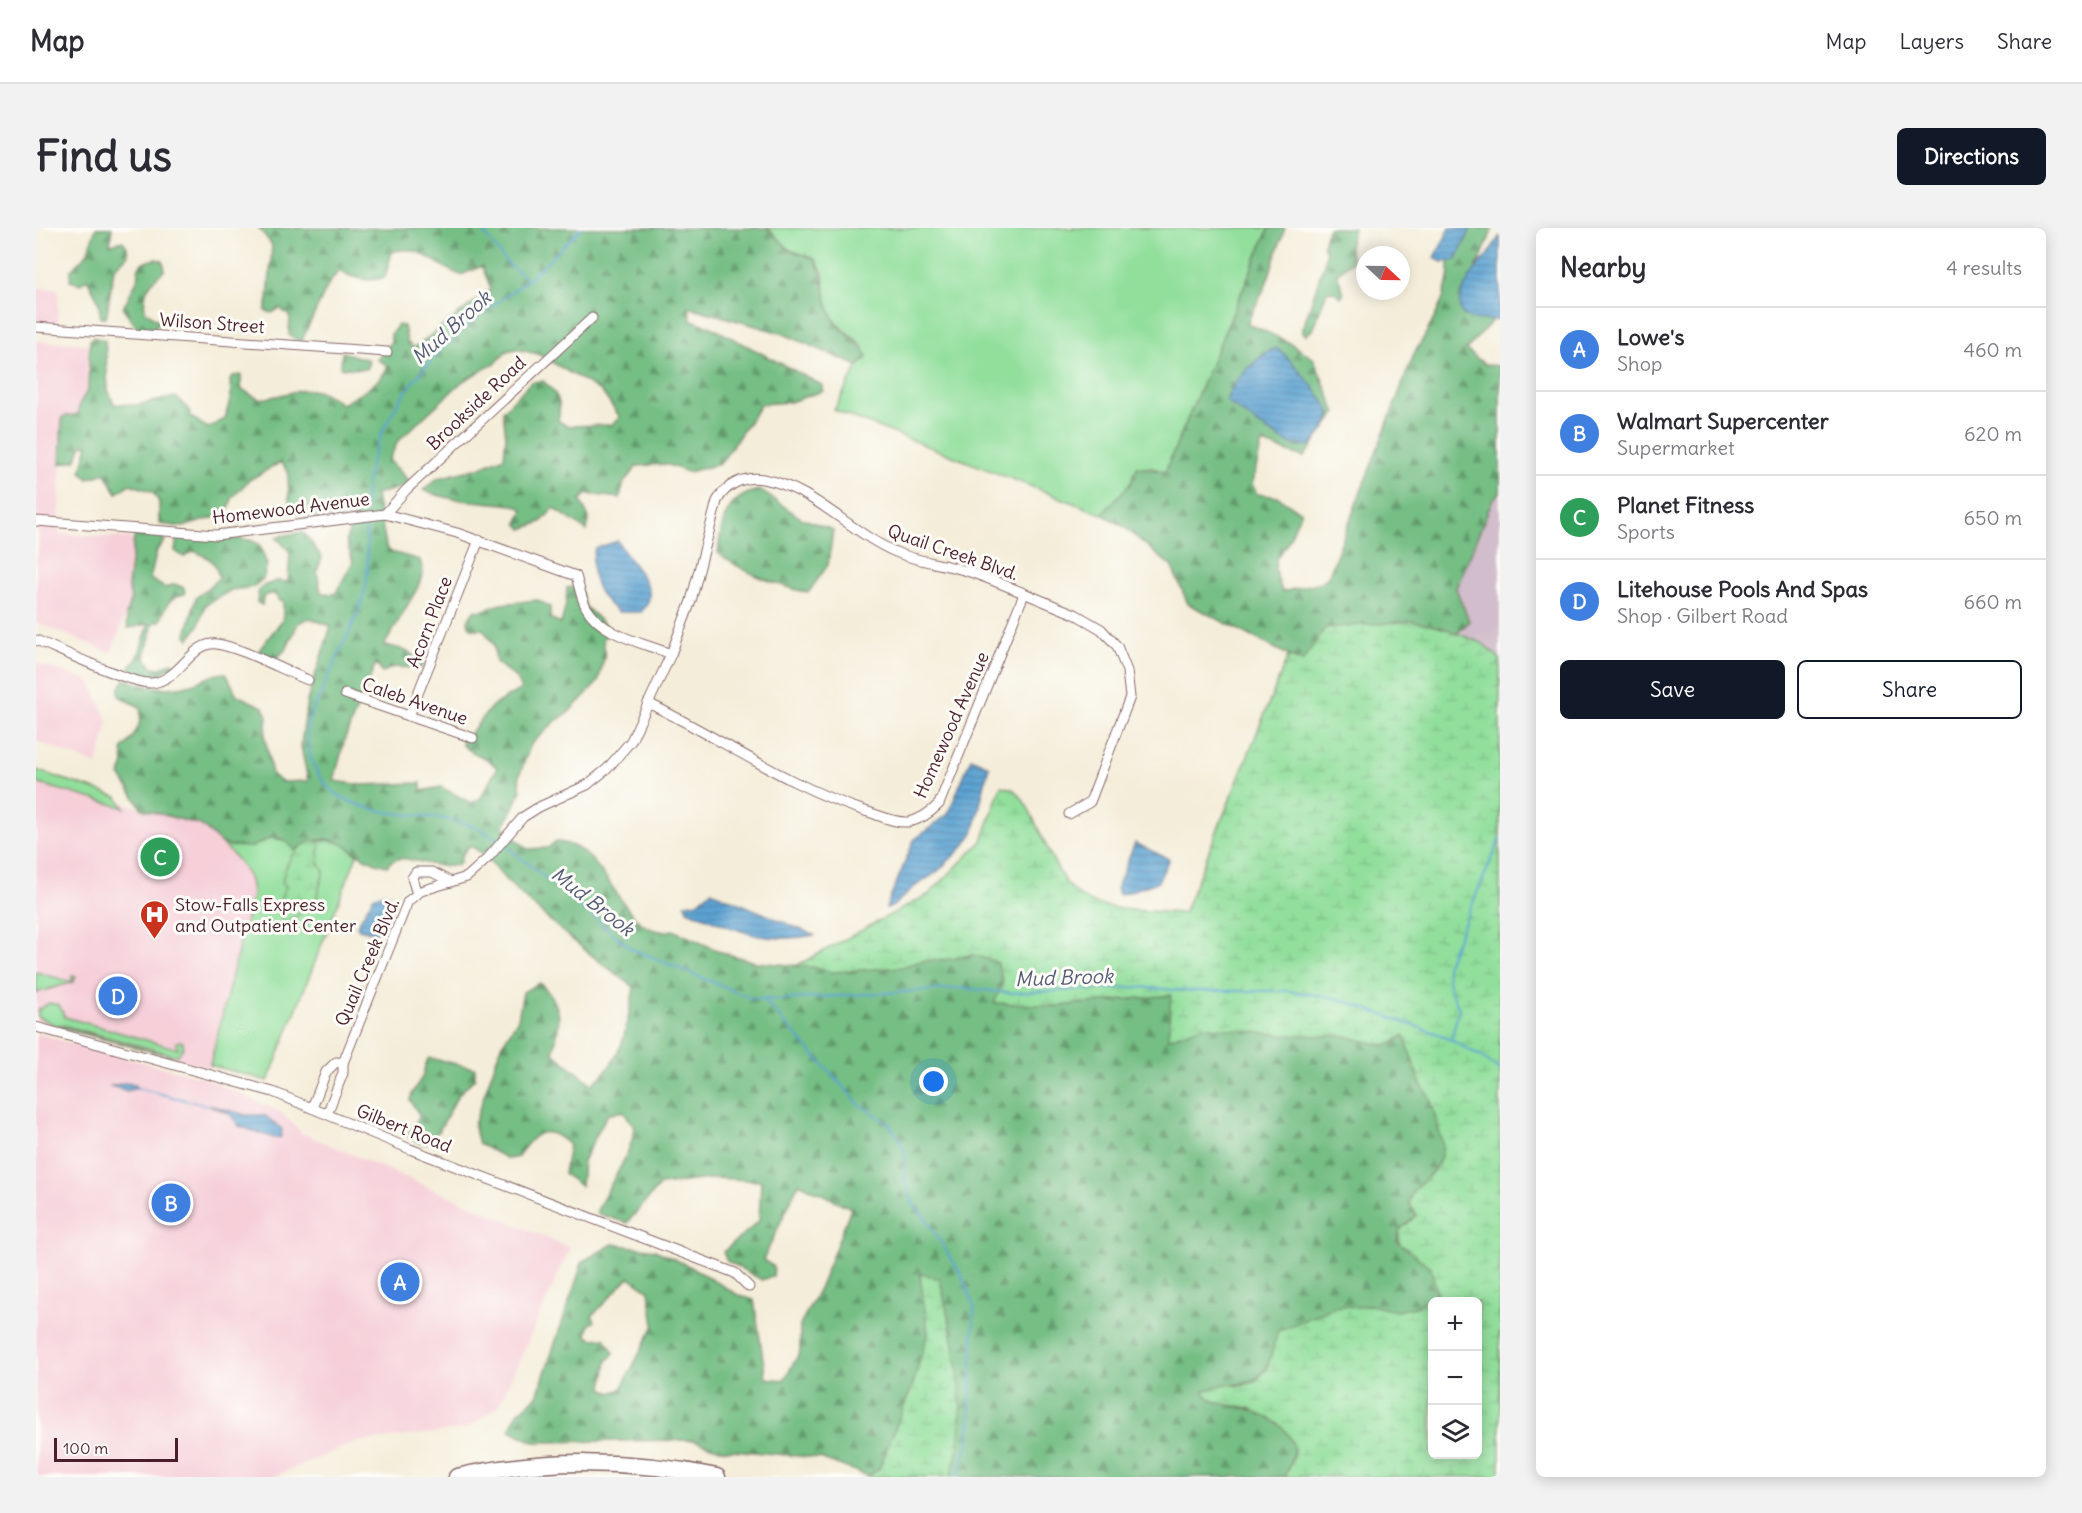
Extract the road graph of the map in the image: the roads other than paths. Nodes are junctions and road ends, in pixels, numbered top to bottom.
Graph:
1 (592, 318) dead end
2 (36, 327) edge
3 (387, 352) dead end
4 (382, 514) junction
5 (36, 521) edge
6 (479, 540) junction
7 (1024, 594) junction
8 (36, 640) edge
9 (671, 654) junction
10 (308, 680) dead end
11 (345, 694) dead end
12 (648, 703) junction
13 (409, 716) junction
14 (473, 738) dead end
15 (1069, 814) dead end
16 (451, 882) junction
17 (417, 894) junction
18 (36, 1028) edge
19 (343, 1063) junction
20 (312, 1108) junction
21 (327, 1114) junction
22 (749, 1287) dead end
23 (457, 1477) edge
24 (717, 1477) edge

1 - 4 street, Brookside Road
2 - 3 street, Wilson Street
4 - 5 street, Homewood Avenue
4 - 6 street, Homewood Avenue
6 - 9 street, Homewood Avenue
6 - 13 street, Acorn Place
7 - 9 street, Quail Creek Blvd.
7 - 12 street, Homewood Avenue
7 - 15 street, Quail Creek Blvd.
8 - 10 street
9 - 12 street, Quail Creek Blvd.
11 - 13 street, Caleb Avenue
12 - 16 street, Quail Creek Blvd.
13 - 14 street, Caleb Avenue
16 - 17 street, Quail Creek Blvd.
16 - 17 street
17 - 19 street, Quail Creek Blvd.
18 - 20 street, Gilbert Road
19 - 20 street
19 - 21 street, Quail Creek Blvd.
20 - 21 street, Gilbert Road
21 - 22 street, Gilbert Road
23 - 24 highway

